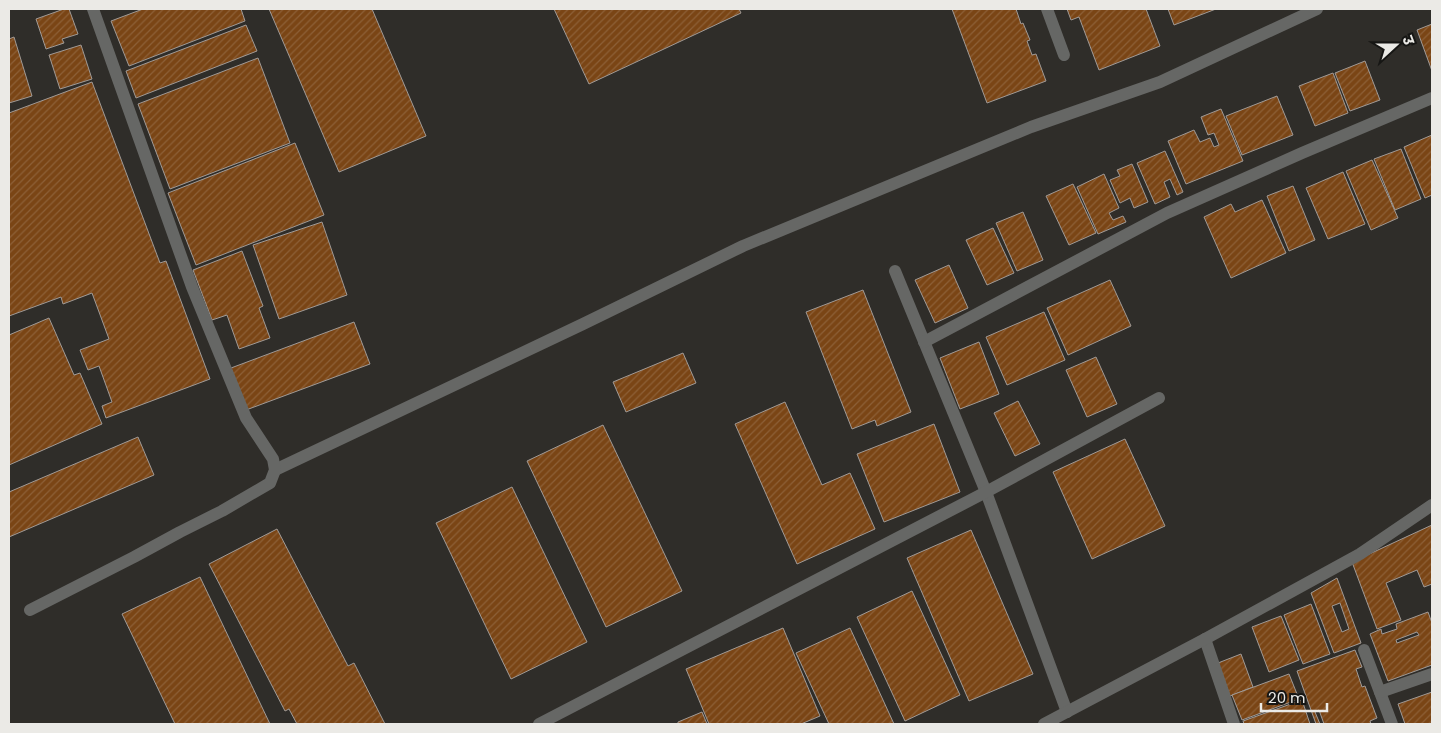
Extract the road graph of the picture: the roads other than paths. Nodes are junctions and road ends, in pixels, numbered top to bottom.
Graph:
1 (93, 9) edge
2 (1047, 9) edge
3 (1317, 9) edge
4 (1064, 55) dead end
5 (1432, 98) edge
6 (895, 270) dead end
7 (924, 342) junction
8 (1159, 398) dead end
9 (276, 470) junction
10 (986, 492) junction
11 (1432, 505) edge
12 (30, 610) dead end
13 (1205, 639) junction
14 (1364, 650) dead end
15 (1432, 674) edge
16 (1380, 692) junction
17 (1067, 712) junction
18 (539, 724) edge
19 (1044, 724) edge
20 (1234, 724) edge
21 (1392, 724) edge

1 - 9 street
2 - 4 street
3 - 9 street
5 - 7 street
6 - 7 street
7 - 10 street
8 - 10 street
9 - 12 street
10 - 17 street
10 - 18 street
11 - 13 street
13 - 17 street
13 - 20 street
14 - 16 street
15 - 16 street
16 - 21 street
17 - 19 street

